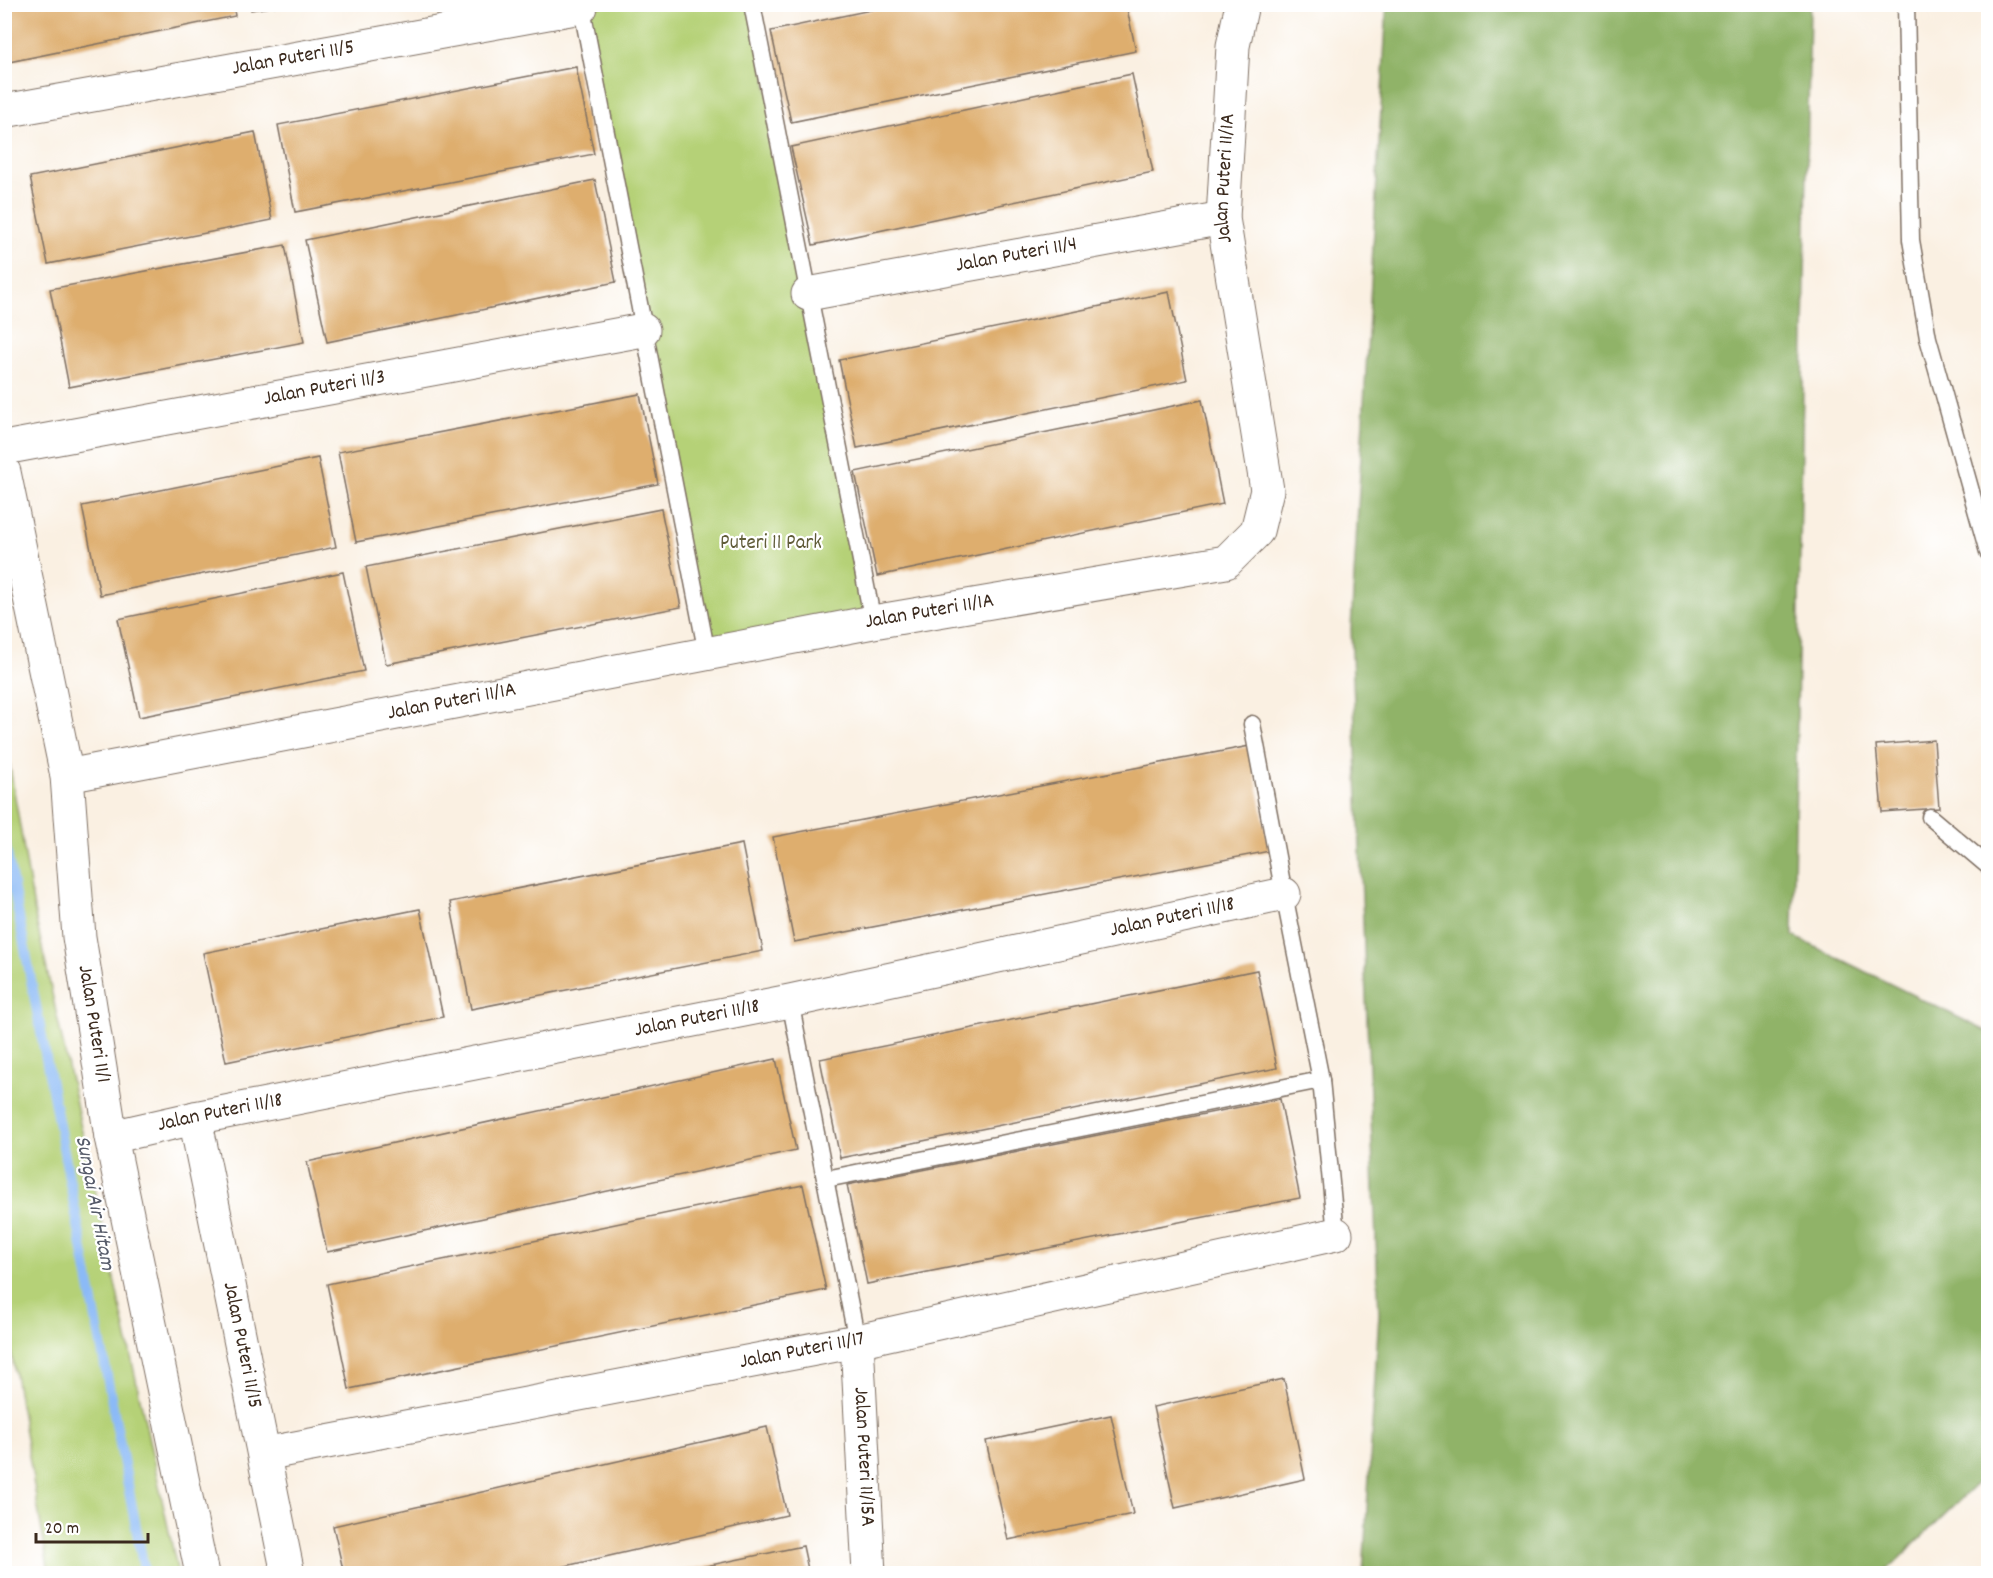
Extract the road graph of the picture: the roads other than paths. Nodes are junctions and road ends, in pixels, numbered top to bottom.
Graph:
1 (752, 4) edge
2 (1242, 4) edge
3 (1906, 4) edge
4 (581, 6) edge
5 (4, 111) edge
6 (1223, 218) junction
7 (808, 294) junction
8 (644, 330) junction
9 (4, 448) edge
10 (4, 472) edge
11 (1989, 552) edge
12 (873, 622) junction
13 (707, 654) junction
14 (1252, 724) dead end
15 (67, 776) junction
16 (1930, 817) dead end
17 (1989, 866) edge
18 (1284, 894) junction
19 (790, 1001) junction
20 (1322, 1080) junction
21 (195, 1118) junction
22 (111, 1137) junction
23 (826, 1179) junction
24 (1336, 1234) joint
25 (857, 1341) junction
26 (264, 1454) junction
27 (202, 1574) edge
28 (288, 1574) edge
29 (868, 1574) edge

1 - 7 lane
2 - 6 street, Jalan Puteri 11/1A
3 - 11 lane
4 - 5 street, Jalan Puteri 11/5
4 - 8 lane
6 - 7 street, Jalan Puteri 11/4
6 - 12 street, Jalan Puteri 11/1A
7 - 12 lane
8 - 9 street, Jalan Puteri 11/3
8 - 13 lane
10 - 15 street, Jalan Puteri 11/1
12 - 13 street, Jalan Puteri 11/1A
13 - 15 street, Jalan Puteri 11/1A
14 - 18 lane
15 - 22 street, Jalan Puteri 11/1
16 - 17 lane
18 - 19 street, Jalan Puteri 11/18
18 - 20 lane
19 - 21 street, Jalan Puteri 11/18
19 - 23 lane
20 - 23 lane
20 - 24 lane
21 - 22 street, Jalan Puteri 11/18
21 - 26 street, Jalan Puteri 11/15
22 - 27 street, Jalan Puteri 11/1
23 - 25 lane
24 - 25 street, Jalan Puteri 11/17
25 - 26 street, Jalan Puteri 11/17
25 - 29 street, Jalan Puteri 11/15A
26 - 28 street, Jalan Puteri 11/15

